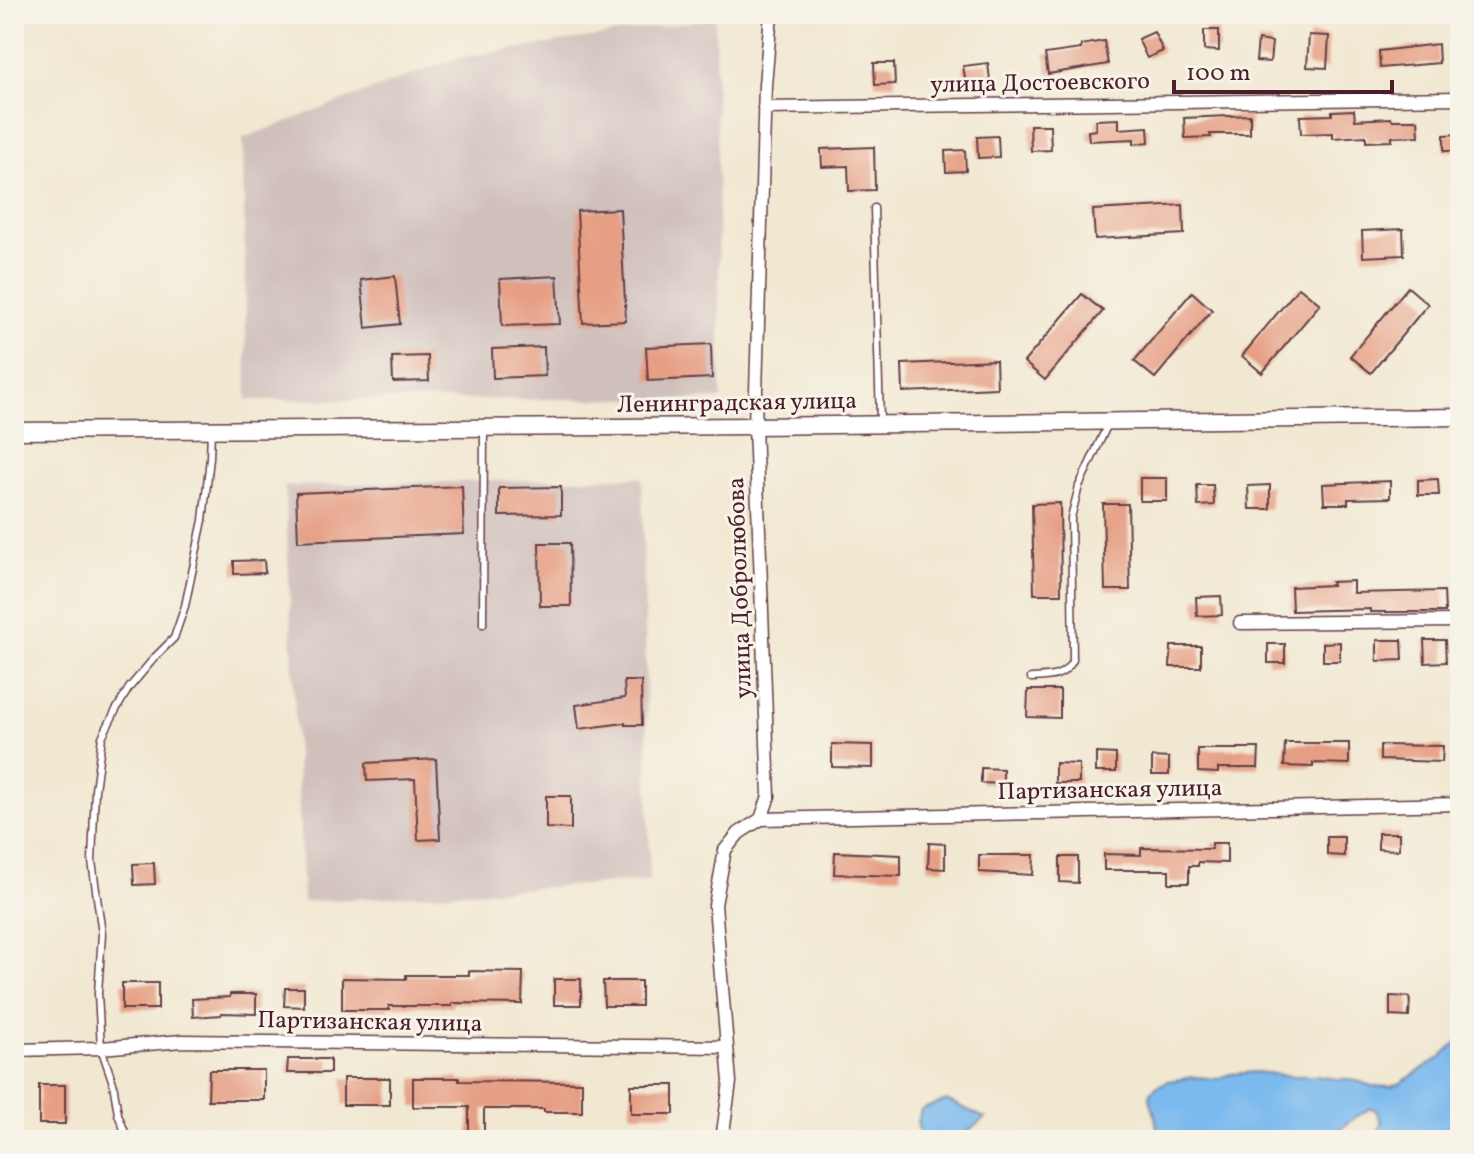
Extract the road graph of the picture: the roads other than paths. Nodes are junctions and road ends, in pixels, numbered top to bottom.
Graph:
1 (771, 14) edge
2 (1460, 98) edge
3 (764, 108) junction
4 (874, 208) dead end
5 (1460, 417) edge
6 (1109, 421) junction
7 (880, 425) junction
8 (755, 426) junction
9 (484, 428) junction
10 (211, 430) junction
11 (14, 431) edge
12 (1460, 621) edge
13 (1240, 623) dead end
14 (483, 624) dead end
15 (1031, 678) dead end
16 (1460, 804) edge
17 (761, 819) junction
18 (726, 1047) junction
19 (101, 1048) junction
20 (14, 1050) edge
21 (128, 1140) edge
22 (722, 1140) edge

1 - 3 street, улица Добролюбова
2 - 3 street, улица Достоевского
3 - 8 street, улица Добролюбова
4 - 7 lane
5 - 6 street, Ленинградская улица
6 - 7 street, Ленинградская улица
6 - 15 lane
7 - 8 street, Ленинградская улица
8 - 9 street, Ленинградская улица
8 - 17 street, улица Добролюбова
9 - 10 street, Ленинградская улица
9 - 14 lane
10 - 11 street, Ленинградская улица
10 - 19 lane
12 - 13 street
16 - 17 street, Партизанская улица
17 - 18 street
18 - 19 street, Партизанская улица
18 - 22 street
19 - 20 street, Партизанская улица
19 - 21 lane

